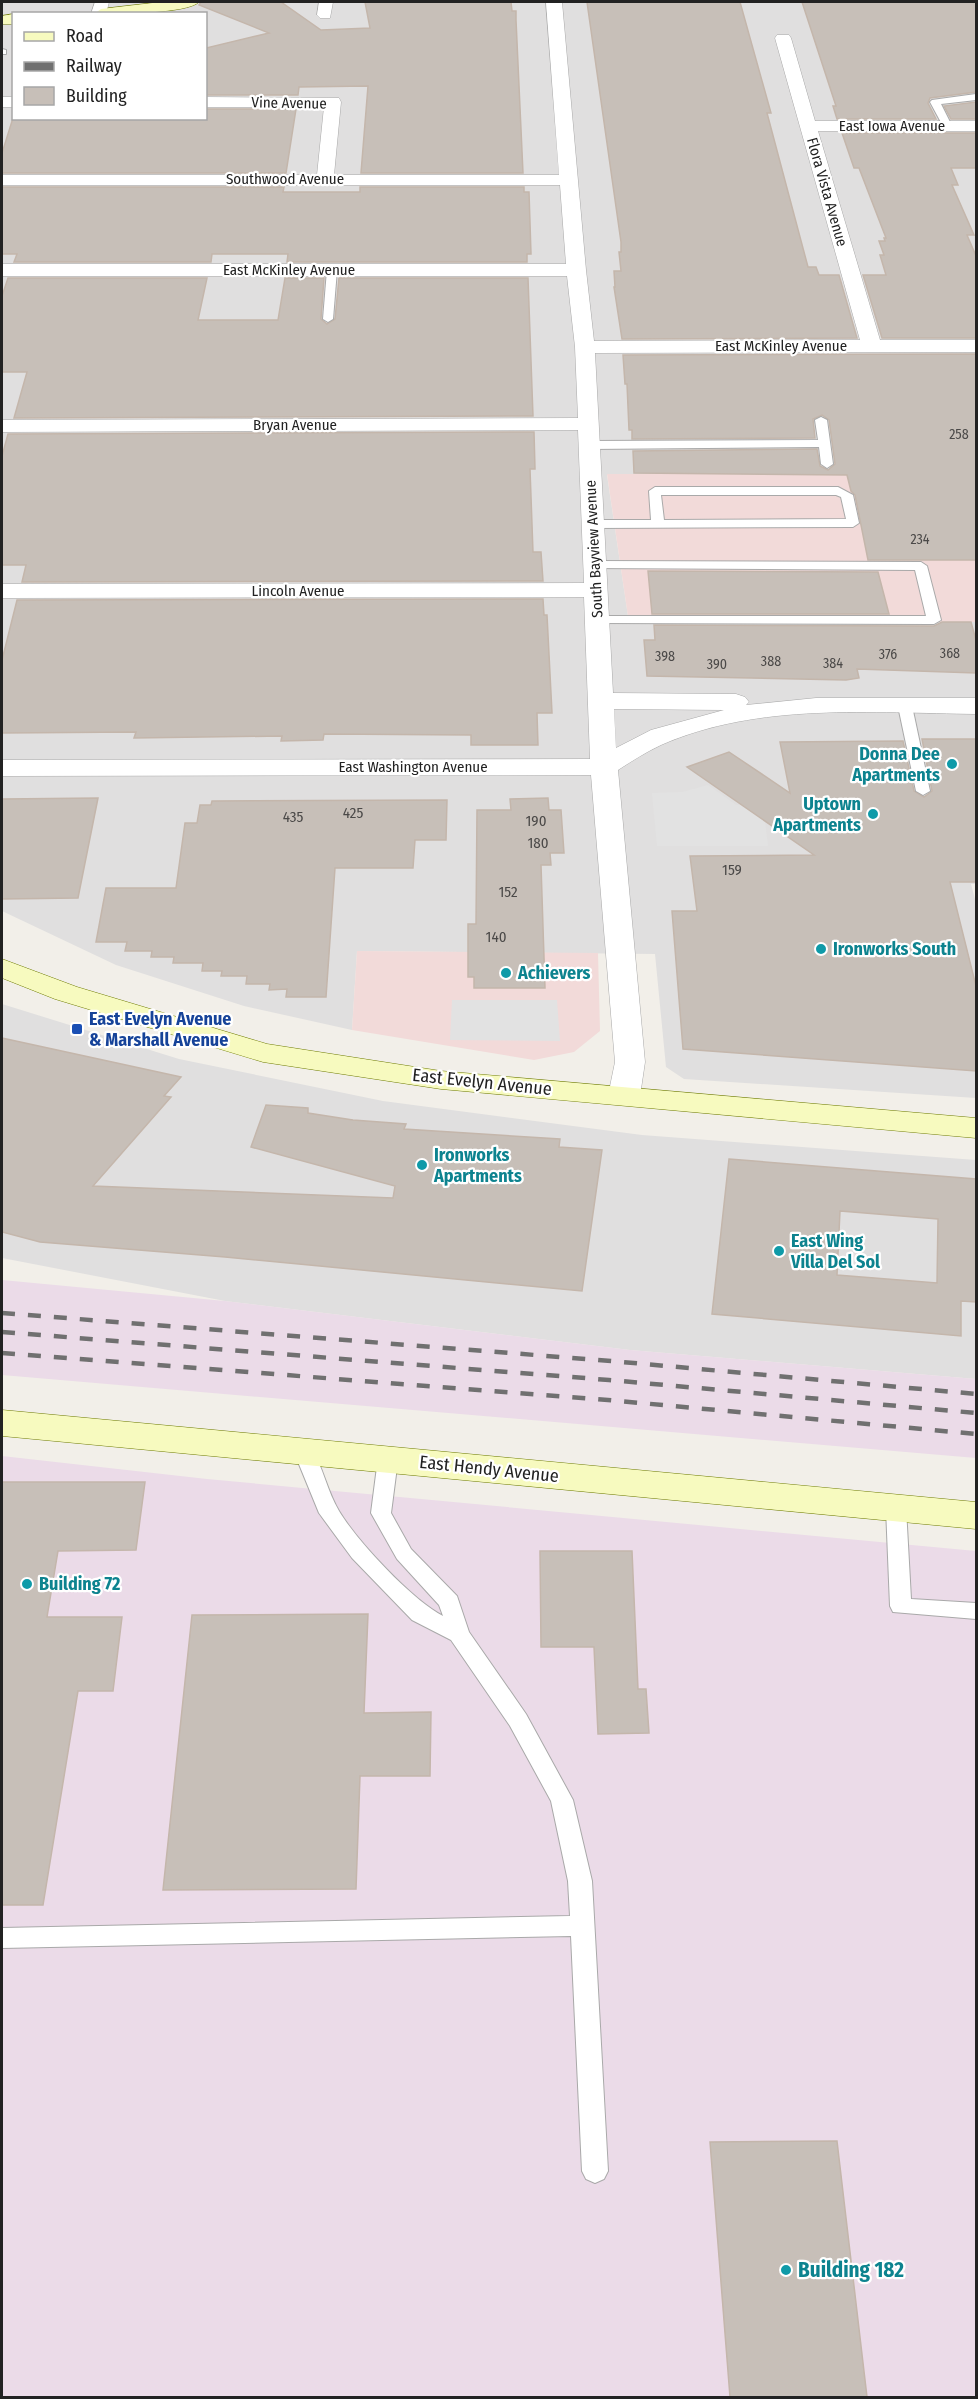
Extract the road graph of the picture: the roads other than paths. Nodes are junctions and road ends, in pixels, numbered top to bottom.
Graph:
1 (191, 2) edge
2 (554, 2) edge
3 (114, 12) edge
4 (783, 38) dead end
5 (976, 97) edge
6 (207, 102) edge
7 (808, 126) junction
8 (947, 126) junction
9 (976, 126) edge
10 (325, 179) junction
11 (2, 180) edge
12 (569, 180) junction
13 (2, 270) edge
14 (332, 270) junction
15 (576, 270) junction
16 (328, 319) dead end
17 (872, 346) junction
18 (976, 346) edge
19 (585, 347) junction
20 (821, 420) dead end
21 (2, 426) edge
22 (589, 435) junction
23 (824, 443) junction
24 (827, 464) dead end
25 (658, 523) junction
26 (592, 524) junction
27 (595, 565) junction
28 (595, 590) junction
29 (2, 591) edge
30 (597, 619) junction
31 (602, 701) junction
32 (813, 706) junction
33 (905, 706) junction
34 (976, 706) edge
35 (604, 766) junction
36 (2, 768) edge
37 (923, 791) dead end
38 (2, 968) edge
39 (624, 1096) junction
40 (976, 1128) edge
41 (2, 1423) edge
42 (304, 1452) junction
43 (388, 1459) junction
44 (896, 1508) junction
45 (976, 1516) edge
46 (976, 1611) edge
47 (459, 1634) junction
48 (582, 1926) junction
49 (2, 1938) edge
50 (595, 2171) dead end

1 - 3 street
2 - 12 street, South Bayview Avenue
4 - 7 street, Flora Vista Avenue
5 - 8 lane
6 - 10 street, Vine Avenue
7 - 8 street, East Iowa Avenue
7 - 17 street, Flora Vista Avenue
8 - 9 street, East Iowa Avenue
10 - 11 street, Southwood Avenue
10 - 12 street, Southwood Avenue
12 - 15 street, South Bayview Avenue
13 - 14 street, East McKinley Avenue
14 - 15 street, East McKinley Avenue
14 - 16 lane
15 - 19 street, South Bayview Avenue
17 - 18 street, East McKinley Avenue
17 - 19 street, East McKinley Avenue
19 - 22 street, South Bayview Avenue
20 - 23 lane
21 - 22 street, Bryan Avenue
22 - 23 lane
22 - 26 street, South Bayview Avenue
23 - 24 lane
25 - 25 lane
25 - 26 lane
26 - 27 street, South Bayview Avenue
27 - 28 street, South Bayview Avenue
27 - 30 lane
28 - 29 street, Lincoln Avenue
28 - 30 street, South Bayview Avenue
30 - 31 street, South Bayview Avenue
31 - 32 street, East Washington Avenue
31 - 35 street, South Bayview Avenue
32 - 33 street, East Washington Avenue
32 - 35 street, East Washington Avenue
33 - 34 street, East Washington Avenue
33 - 37 lane
35 - 36 street, East Washington Avenue
35 - 39 street, South Bayview Avenue
38 - 39 street, East Evelyn Avenue
39 - 40 street, East Evelyn Avenue
41 - 42 street, East Hendy Avenue
42 - 43 street, East Hendy Avenue
42 - 47 lane
43 - 44 street, East Hendy Avenue
43 - 47 lane
44 - 45 street, East Hendy Avenue
44 - 46 lane
47 - 48 lane
48 - 49 lane
48 - 50 lane

